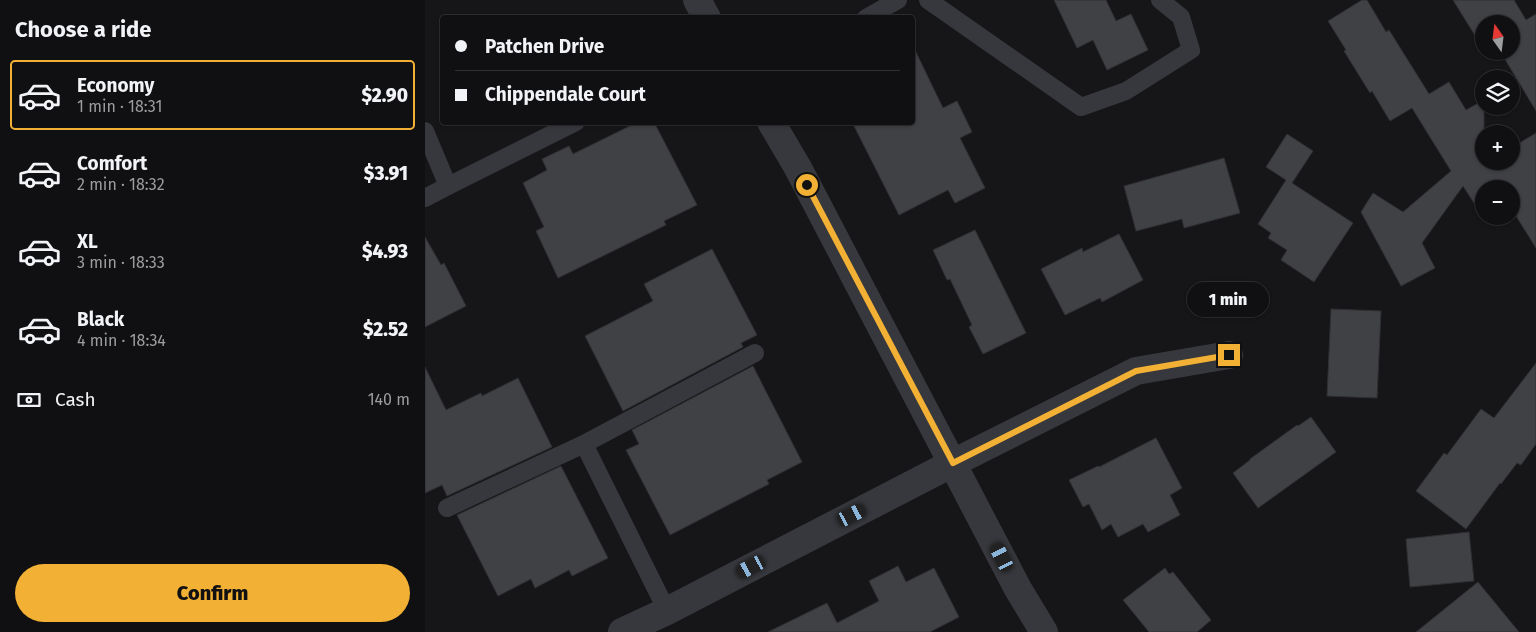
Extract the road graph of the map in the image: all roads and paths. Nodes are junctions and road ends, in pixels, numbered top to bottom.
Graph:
1 (697, 0) edge
2 (898, 0) edge
3 (928, 0) edge
4 (1160, 0) edge
5 (705, 15) edge
6 (872, 15) edge
7 (569, 125) edge
8 (773, 125) edge
9 (425, 131) edge
10 (448, 186) junction
11 (425, 198) edge
12 (755, 354) dead end
13 (1229, 355) dead end
14 (584, 444) junction
15 (953, 463) junction
16 (447, 508) dead end
17 (667, 611) junction
18 (1040, 630) edge
19 (622, 632) edge

1 - 5 street
2 - 6 lane
3 - 4 lane
7 - 10 lane
8 - 15 street
9 - 10 lane
10 - 11 lane
12 - 14 lane
13 - 15 street
14 - 16 lane
14 - 17 lane
15 - 17 street
15 - 18 street
17 - 19 street

